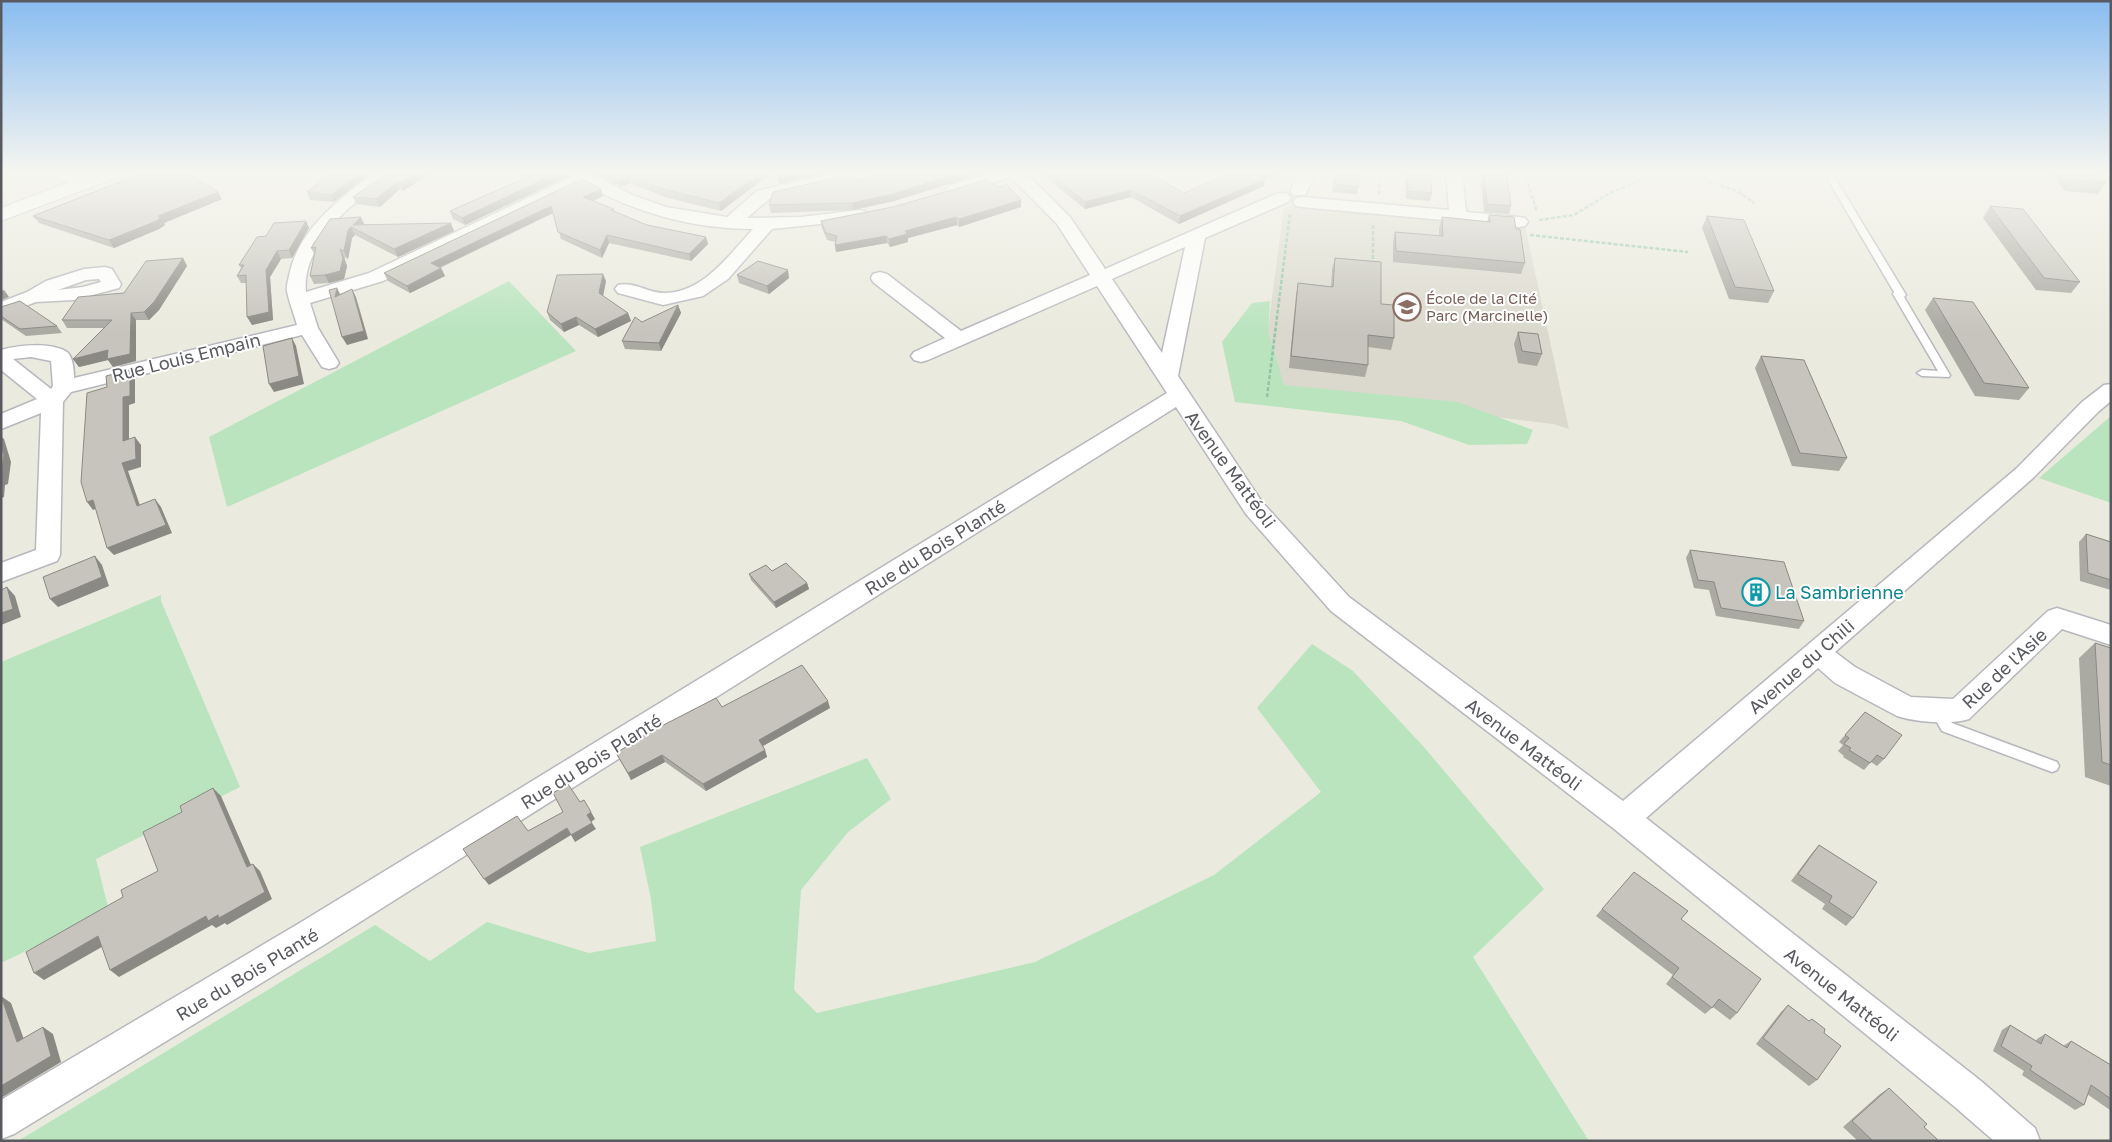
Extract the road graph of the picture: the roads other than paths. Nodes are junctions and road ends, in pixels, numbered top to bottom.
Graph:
1 (324, 225) edge
2 (479, 225) edge
3 (766, 225) edge
4 (1066, 225) edge
5 (1221, 225) edge
6 (1859, 225) edge
7 (1197, 234) junction
8 (1101, 277) junction
9 (880, 278) dead end
10 (625, 289) dead end
11 (34, 296) dead end
12 (301, 300) junction
13 (1, 309) edge
14 (308, 328) junction
15 (959, 339) junction
16 (1, 356) edge
17 (921, 356) dead end
18 (1, 360) edge
19 (328, 363) dead end
20 (1922, 373) dead end
21 (1173, 387) junction
22 (2111, 390) edge
23 (58, 394) junction
24 (1, 422) edge
25 (1, 573) edge
26 (2111, 635) edge
27 (1817, 652) junction
28 (1937, 710) junction
29 (2052, 766) dead end
30 (1624, 819) junction
31 (1, 1121) edge
32 (2022, 1141) edge

1 - 12 street
2 - 12 street
3 - 10 street
4 - 8 street, Avenue Mattéoli
5 - 7 street
6 - 20 lane
7 - 8 street
7 - 21 street
8 - 15 street
8 - 21 street, Avenue Mattéoli
9 - 15 street
11 - 13 street
12 - 14 street
14 - 19 street
14 - 23 street, Rue Louis Empain
15 - 17 street
16 - 23 street
18 - 23 street
21 - 30 street, Avenue Mattéoli
21 - 31 street, Rue du Bois Planté
22 - 27 street, Avenue du Chili
23 - 24 street, Rue Louis Empain
23 - 25 street
26 - 28 street, Rue de l'Asie
27 - 28 street, Rue de l'Asie
27 - 30 street, Avenue du Chili
28 - 29 lane
30 - 32 street, Avenue Mattéoli

